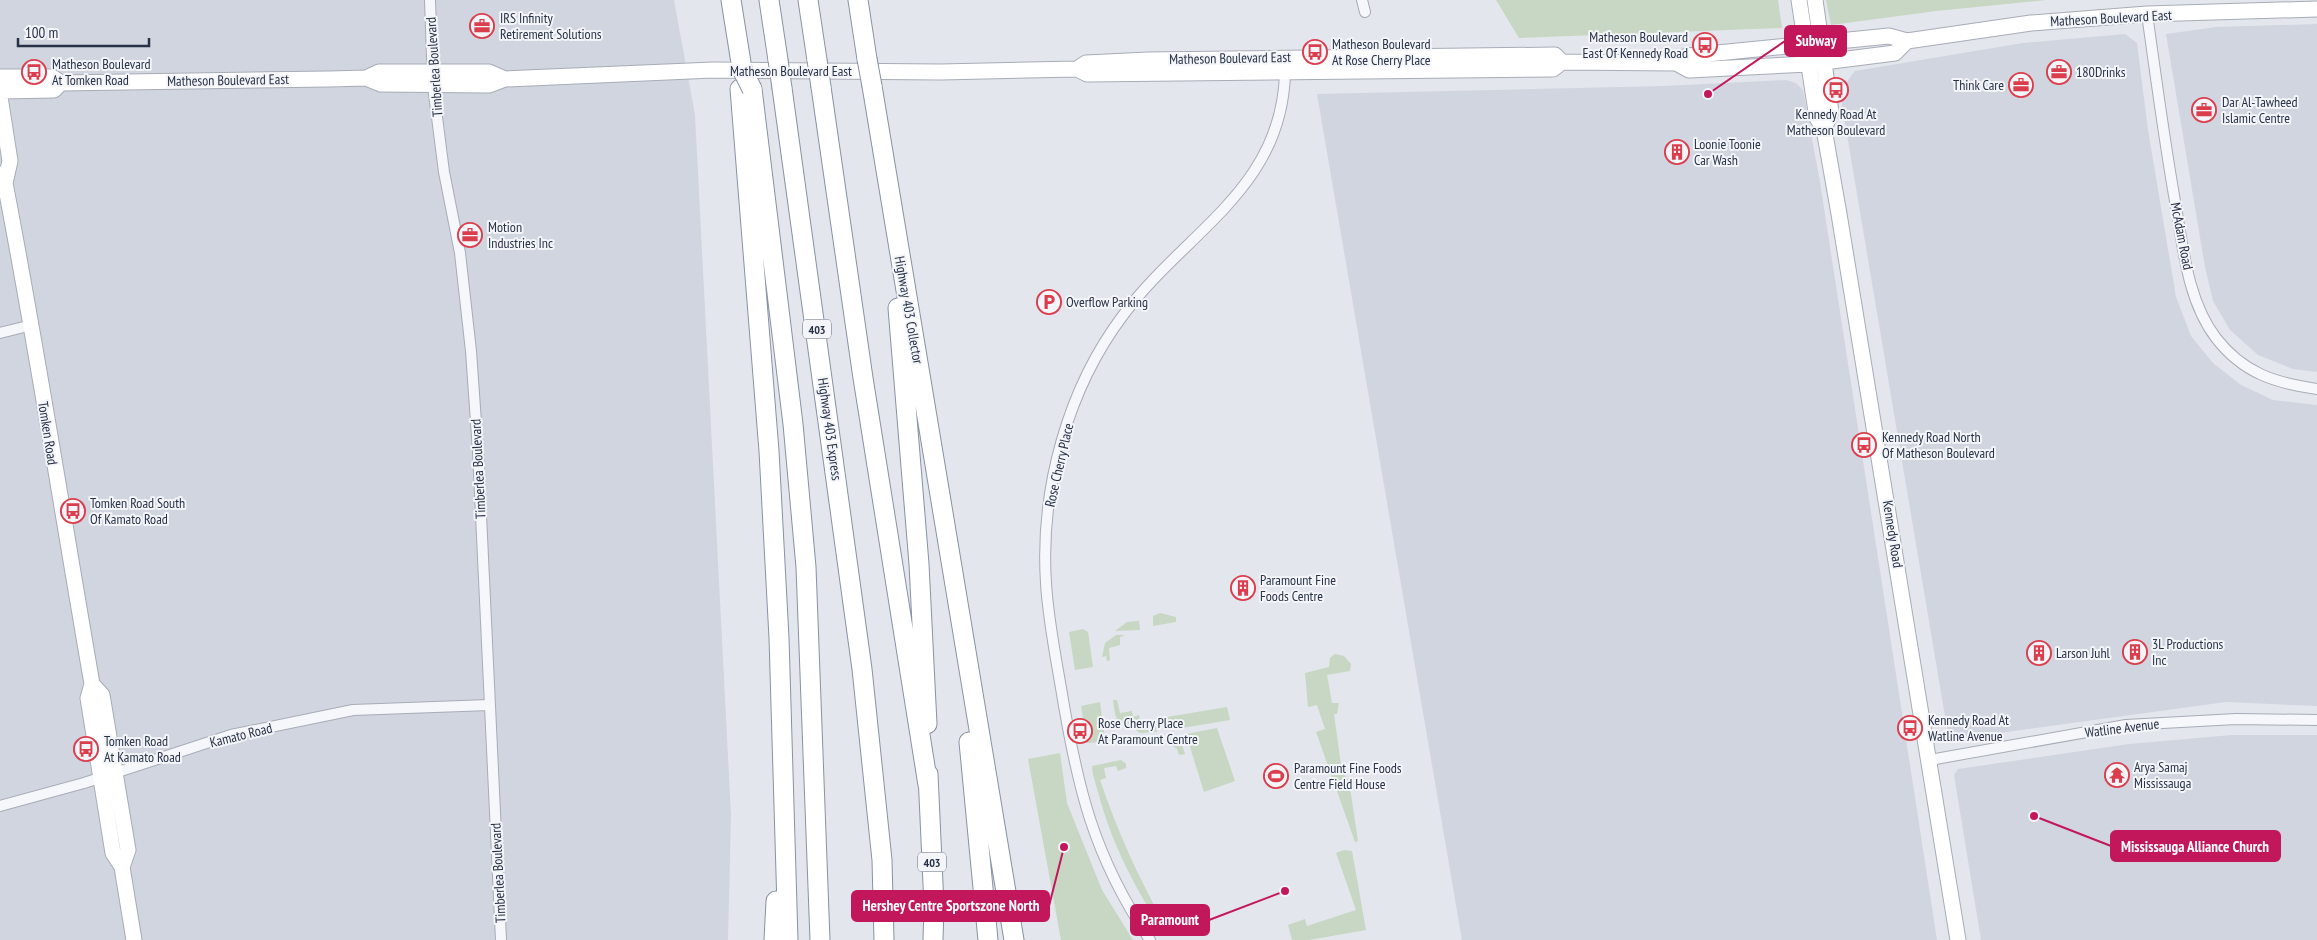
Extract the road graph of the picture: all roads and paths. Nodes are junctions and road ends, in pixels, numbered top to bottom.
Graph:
1 (430, 0) edge
2 (731, 0) edge
3 (769, 0) edge
4 (808, 0) edge
5 (858, 0) edge
6 (1362, 0) edge
7 (1799, 0) edge
8 (1815, 0) edge
9 (2317, 9) edge
10 (1365, 12) dead end
11 (2148, 14) junction
12 (1907, 41) junction
13 (1821, 43) junction
14 (1805, 45) junction
15 (1562, 62) junction
16 (1824, 62) junction
17 (1676, 63) junction
18 (1808, 64) junction
19 (1077, 69) junction
20 (1285, 73) junction
21 (0, 77) edge
22 (433, 79) junction
23 (61, 83) junction
24 (746, 89) junction
25 (0, 91) edge
26 (0, 97) edge
27 (1824, 130) junction
28 (2, 178) edge
29 (905, 288) junction
30 (32, 325) junction
31 (0, 333) edge
32 (2317, 389) edge
33 (959, 619) junction
34 (92, 684) junction
35 (489, 705) junction
36 (2317, 720) edge
37 (1930, 760) junction
38 (115, 772) junction
39 (100, 777) junction
40 (782, 784) junction
41 (928, 785) junction
42 (0, 806) edge
43 (122, 867) junction
44 (134, 940) edge
45 (501, 940) edge
46 (774, 940) edge
47 (788, 940) edge
48 (820, 940) edge
49 (884, 940) edge
50 (934, 940) edge
51 (988, 940) edge
52 (1014, 940) edge
53 (1150, 940) edge
54 (1958, 940) edge

1 - 22 street, Timberlea Boulevard
2 - 24 highway, bridge
3 - 49 highway, Highway 403 Express / 403, bridge
4 - 41 highway, 403, bridge
5 - 29 highway, Highway 403 Collector, bridge
6 - 10 street
7 - 14 street, Kennedy Road
8 - 13 street, Kennedy Road
9 - 11 street, Matheson Boulevard East
11 - 12 street, Matheson Boulevard East
11 - 32 street, McAdam Road
12 - 13 street, Matheson Boulevard East
12 - 16 street, Matheson Boulevard East
13 - 14 street, Matheson Boulevard East
13 - 16 street, Kennedy Road
14 - 17 street, Matheson Boulevard East
14 - 18 street, Kennedy Road
15 - 17 street, Matheson Boulevard East
15 - 19 street, Matheson Boulevard East
15 - 20 street, Matheson Boulevard East
16 - 18 street, Matheson Boulevard East
16 - 27 street, Kennedy Road
17 - 18 street, Matheson Boulevard East
18 - 27 street, Kennedy Road
19 - 20 street, Matheson Boulevard East
19 - 22 street, Matheson Boulevard East
20 - 53 street, Rose Cherry Place
21 - 23 street, Matheson Boulevard East
22 - 23 street, Matheson Boulevard East
22 - 35 street, Timberlea Boulevard
23 - 25 street, Matheson Boulevard East
24 - 40 highway
24 - 48 highway
26 - 28 street, Tomken Road
27 - 37 street, Kennedy Road
28 - 30 street, Tomken Road
29 - 33 highway, Highway 403 Collector
29 - 41 highway
30 - 31 street
30 - 34 street, Tomken Road
33 - 51 highway
33 - 52 highway
34 - 38 street, Tomken Road
34 - 39 street, Tomken Road
35 - 38 street, Kamato Road
35 - 45 street, Timberlea Boulevard
36 - 37 street, Watline Avenue
37 - 54 street, Kennedy Road
38 - 39 street, Kamato Road
38 - 43 street, Tomken Road
39 - 42 street, Kamato Road
39 - 43 street, Tomken Road
40 - 46 highway
40 - 47 highway
41 - 50 highway, 403
43 - 44 street, Tomken Road

